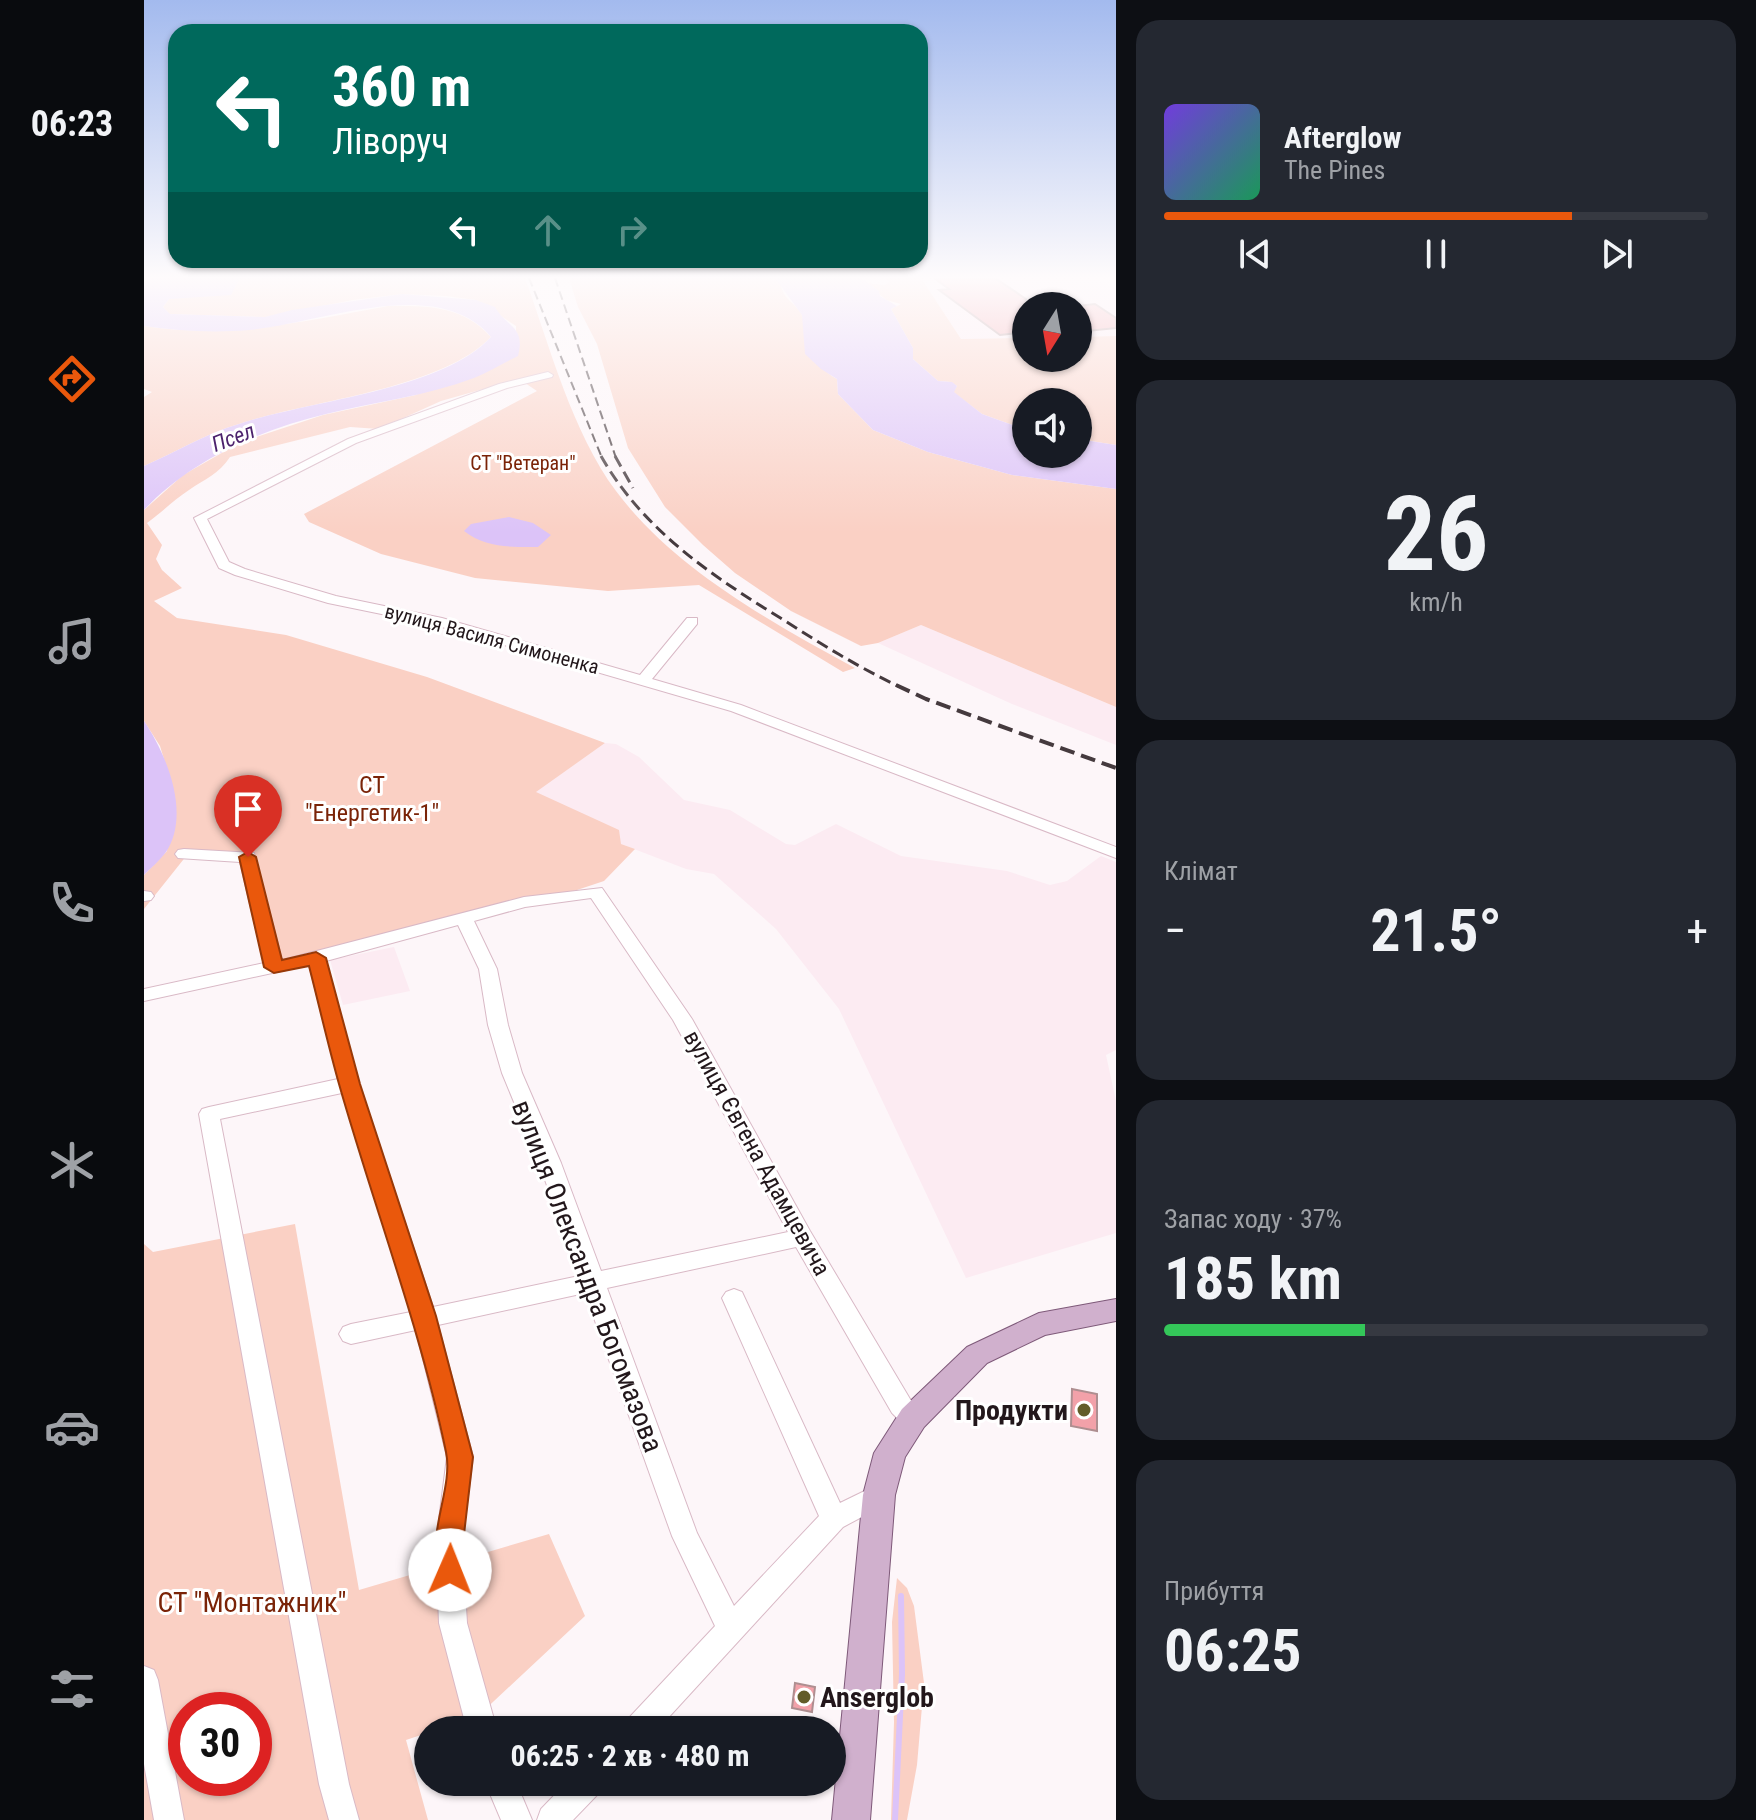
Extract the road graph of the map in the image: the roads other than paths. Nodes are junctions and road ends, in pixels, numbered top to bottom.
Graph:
1 (548, 375) dead end
2 (692, 621) dead end
3 (643, 681) junction
4 (1116, 853) edge
5 (184, 854) dead end
6 (464, 918) junction
7 (316, 958) junction
8 (274, 967) junction
9 (144, 995) edge
10 (349, 1084) junction
11 (802, 1237) junction
12 (594, 1280) junction
13 (734, 1298) dead end
14 (1116, 1310) edge
15 (424, 1316) junction
16 (351, 1334) dead end
17 (913, 1418) junction
18 (879, 1495) junction
19 (834, 1519) junction
20 (731, 1629) junction
21 (144, 1680) edge
22 (478, 1716) edge
23 (650, 1716) edge
24 (506, 1796) edge
25 (575, 1796) edge
26 (169, 1820) edge
27 (344, 1820) edge
28 (517, 1820) edge
29 (552, 1820) edge
30 (851, 1820) edge

1 - 3 street, вулиця Василя Симоненка
2 - 3 street
3 - 4 street, вулиця Василя Симоненка
5 - 8 street
6 - 7 street
6 - 11 street, вулиця Євгена Адамцевича
6 - 12 street, вулиця Олександра Богомазова
7 - 8 street
7 - 10 street
8 - 9 street
10 - 15 street
10 - 27 street
11 - 12 street
11 - 17 street, вулиця Євгена Адамцевича
12 - 15 street
12 - 20 street, вулиця Олександра Богомазова
13 - 19 street
14 - 17 main road
15 - 16 street
15 - 22 street
17 - 18 main road
18 - 19 street
18 - 30 main road
19 - 20 street
20 - 23 street
21 - 26 street
24 - 28 street
25 - 29 street

